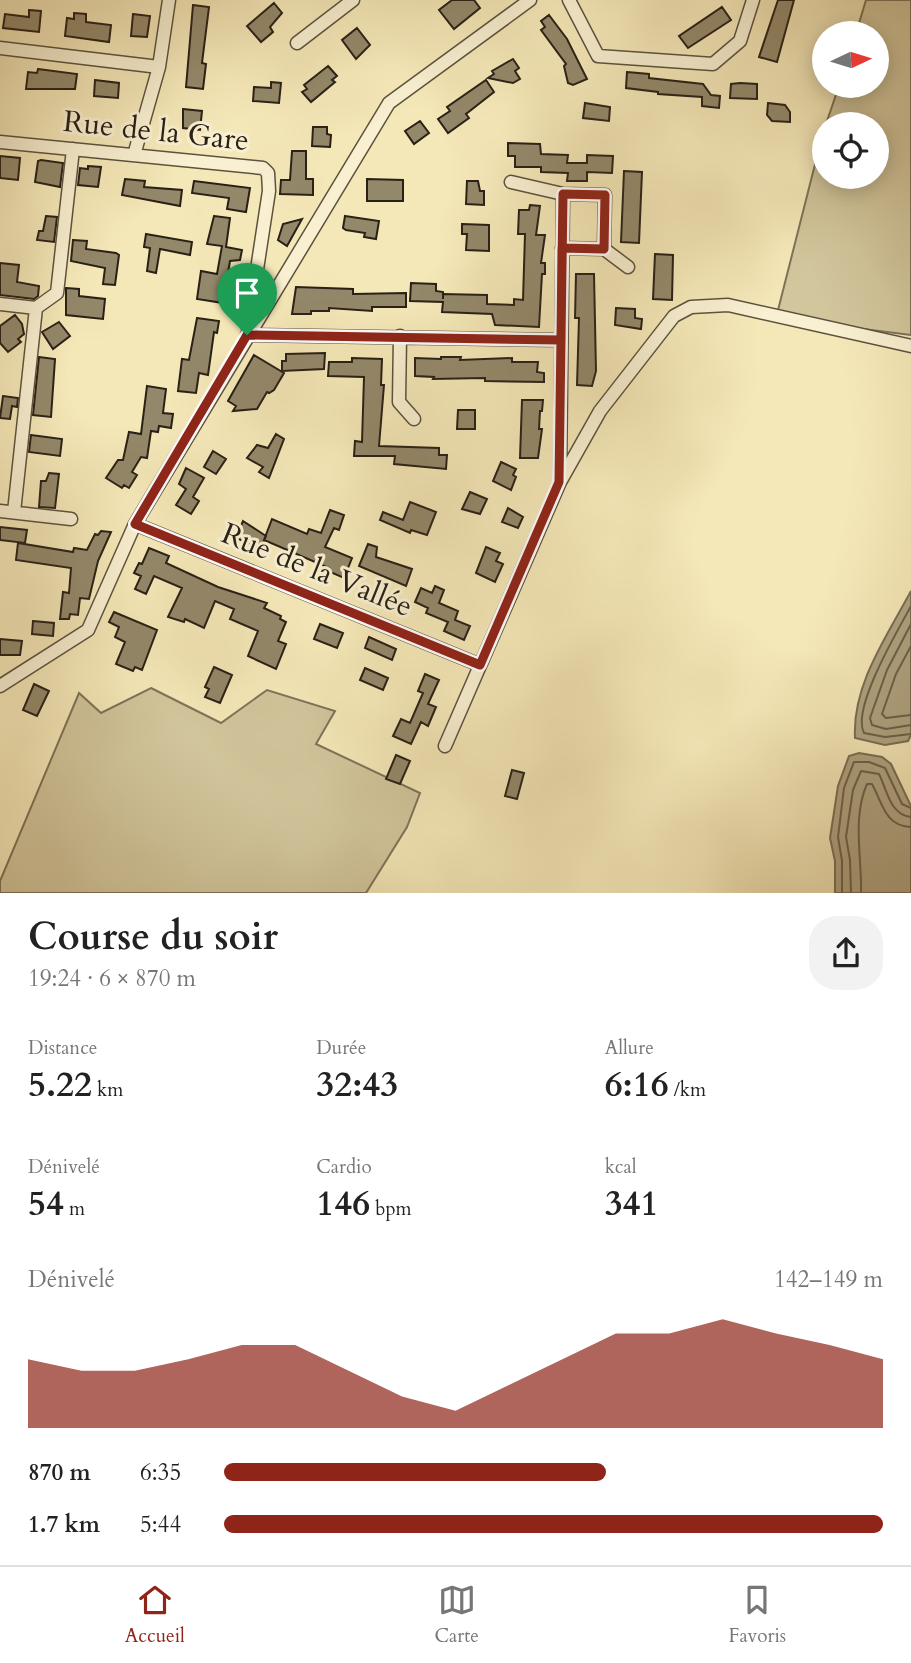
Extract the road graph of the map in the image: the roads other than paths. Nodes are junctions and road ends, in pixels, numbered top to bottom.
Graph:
1 (169, 0) edge
2 (353, 0) edge
3 (530, 0) edge
4 (569, 0) edge
5 (753, 0) edge
6 (297, 43) dead end
7 (0, 48) edge
8 (159, 67) junction
9 (0, 142) edge
10 (73, 149) junction
11 (134, 155) junction
12 (511, 182) dead end
13 (563, 194) junction
14 (562, 248) junction
15 (604, 249) junction
16 (628, 267) dead end
17 (0, 304) edge
18 (36, 308) junction
19 (247, 335) junction
20 (401, 337) junction
21 (561, 340) junction
22 (911, 346) edge
23 (414, 419) dead end
24 (559, 482) junction
25 (0, 511) edge
26 (14, 512) junction
27 (71, 519) dead end
28 (135, 524) junction
29 (480, 665) junction
30 (0, 686) edge
31 (445, 746) dead end

1 - 8 street
2 - 6 street
3 - 19 street
4 - 5 street
7 - 8 street
8 - 11 street
9 - 10 street, Rue de la Gare
10 - 11 street, Rue de la Gare
10 - 18 street
11 - 19 street, Rue de la Gare
12 - 13 street
13 - 14 street
13 - 15 street
14 - 15 street
14 - 21 street
15 - 16 street
17 - 18 street
18 - 26 street
19 - 20 street
19 - 28 street
20 - 21 street
20 - 23 street
21 - 24 street
22 - 24 street
24 - 29 street
25 - 26 street
26 - 27 street
28 - 29 street, Rue de la Vallée
28 - 30 street
29 - 31 street

